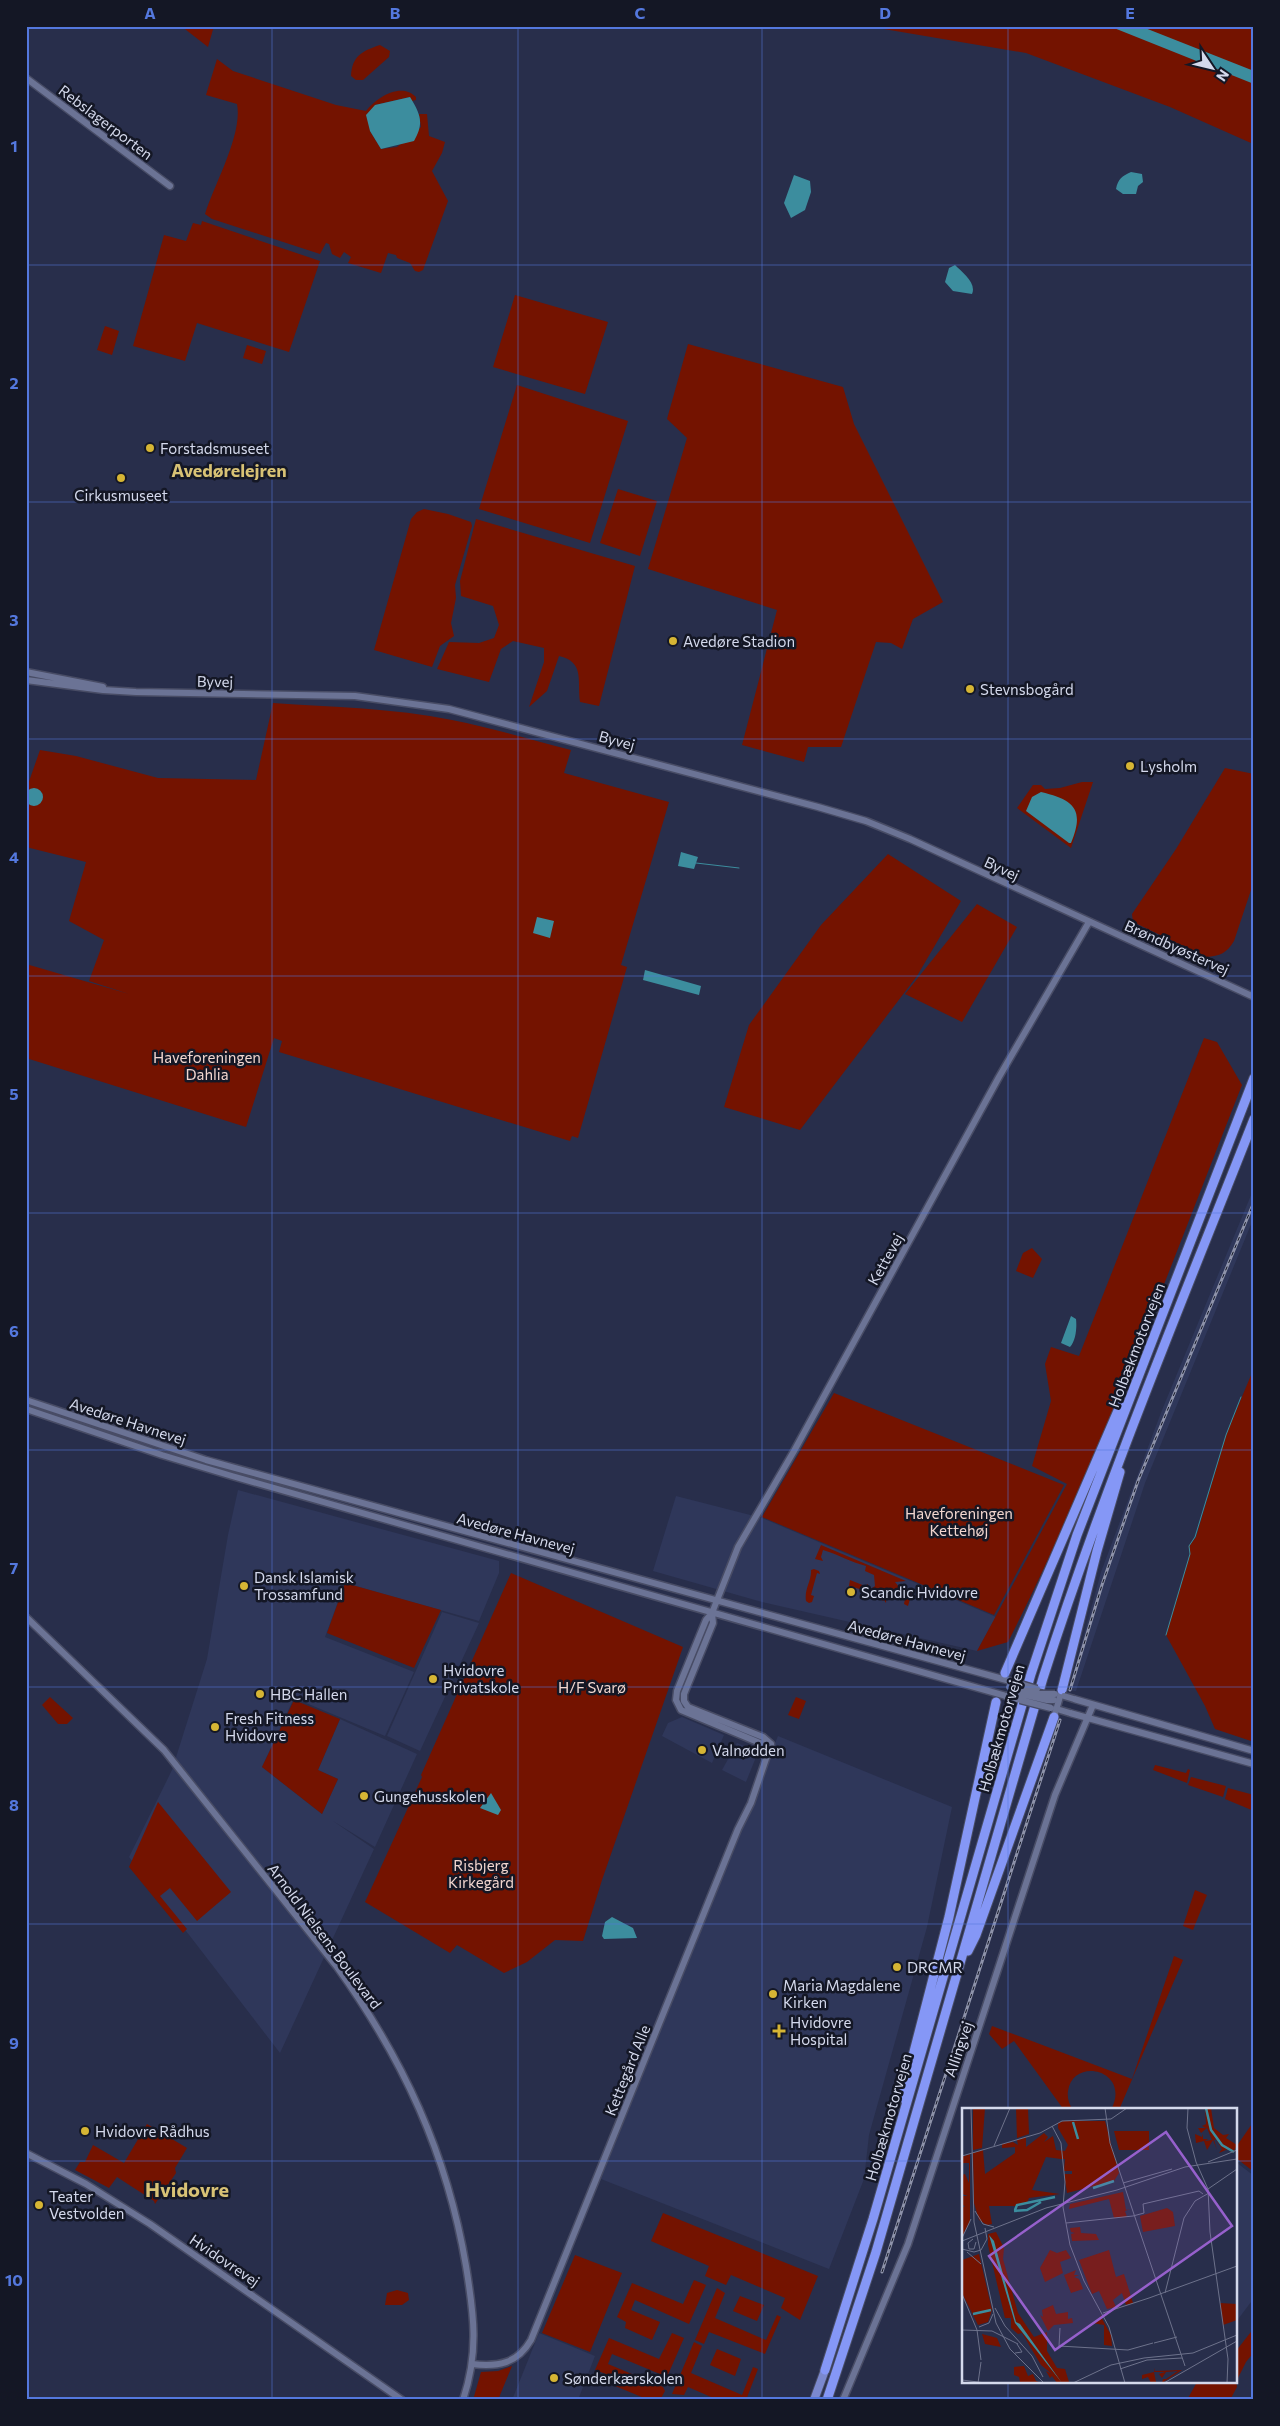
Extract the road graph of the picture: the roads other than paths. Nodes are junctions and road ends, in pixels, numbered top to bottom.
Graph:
1 (26, 78) edge
2 (170, 186) dead end
3 (26, 672) edge
4 (26, 680) edge
5 (114, 690) junction
6 (1089, 922) junction
7 (1254, 997) edge
8 (1254, 1078) edge
9 (1254, 1119) edge
10 (1142, 1367) junction
11 (26, 1400) edge
12 (26, 1409) edge
13 (1128, 1438) junction
14 (717, 1600) junction
15 (712, 1613) junction
16 (26, 1617) edge
17 (1004, 1676) junction
18 (1010, 1684) junction
19 (1059, 1695) junction
20 (1006, 1696) junction
21 (997, 1697) junction
22 (1093, 1705) junction
23 (1055, 1711) junction
24 (1088, 1718) junction
25 (1254, 1752) edge
26 (1254, 1764) edge
27 (958, 1968) junction
28 (26, 2153) edge
29 (884, 2180) junction
30 (472, 2364) junction
31 (825, 2370) joint
32 (402, 2400) edge
33 (462, 2400) edge
34 (814, 2400) edge
35 (827, 2400) edge
36 (843, 2400) edge

1 - 2 street, Rebslagerporten
3 - 5 street, Byvej
4 - 5 street, Byvej
5 - 6 street, Byvej
6 - 7 street, Brøndbyøstervej
6 - 14 street, Kettevej
8 - 10 highway, Holbækmotorvejen
9 - 13 highway, Holbækmotorvejen
10 - 17 highway
10 - 29 highway, Holbækmotorvejen
11 - 14 street, Avedøre Havnevej
12 - 15 street, Avedøre Havnevej
13 - 19 highway
13 - 27 highway, Holbækmotorvejen
14 - 15 street, Kettevej
14 - 17 street, Avedøre Havnevej
15 - 21 street, Avedøre Havnevej
15 - 30 street, Kettegård Alle
16 - 30 street, Arnold Nielsens Boulevard
17 - 18 street, Avedøre Havnevej
17 - 21 street
18 - 19 street, Avedøre Havnevej, bridge
18 - 21 street
19 - 20 street, bridge
19 - 22 street, Avedøre Havnevej, bridge
19 - 23 street
20 - 21 street, Avedøre Havnevej
20 - 23 street, Avedøre Havnevej, bridge
21 - 29 highway
22 - 24 street, Allingvej
22 - 25 street, Avedøre Havnevej
23 - 24 street, Avedøre Havnevej, bridge
23 - 27 highway
24 - 26 street, Avedøre Havnevej
24 - 36 street, Allingvej
27 - 35 highway, Holbækmotorvejen
28 - 32 street, Hvidovrevej
29 - 31 highway, Holbækmotorvejen
30 - 33 street, Arnold Nielsens Boulevard
31 - 34 main road, Holbækmotorvejen

